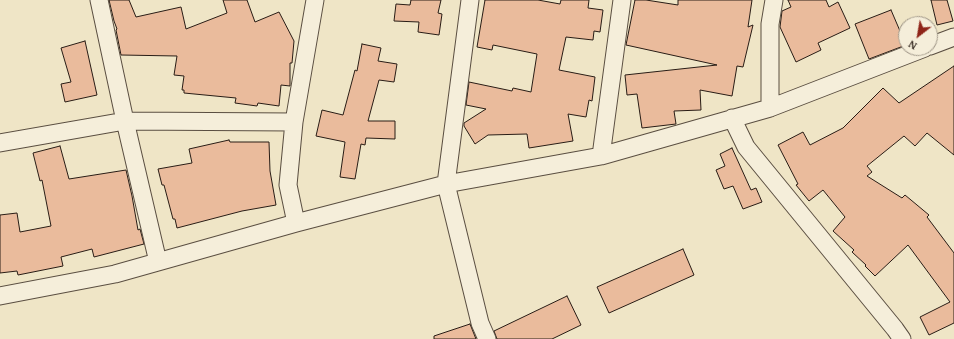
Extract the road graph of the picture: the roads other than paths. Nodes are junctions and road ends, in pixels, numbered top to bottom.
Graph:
1 (99, 0) edge
2 (315, 0) edge
3 (470, 0) edge
4 (622, 0) edge
5 (774, 0) edge
6 (954, 37) edge
7 (938, 43) edge
8 (904, 56) edge
9 (770, 108) junction
10 (732, 118) junction
11 (125, 122) junction
12 (294, 122) junction
13 (0, 143) edge
14 (601, 156) junction
15 (446, 184) junction
16 (296, 222) junction
17 (158, 262) junction
18 (0, 296) edge
19 (487, 339) edge
20 (902, 339) edge

1 - 11 street
2 - 12 street
3 - 15 street
4 - 14 street
5 - 9 street
6 - 7 street
8 - 9 street
9 - 10 street
10 - 14 street
10 - 20 street
11 - 12 street
11 - 13 street
11 - 17 street
12 - 16 street
14 - 15 street
15 - 16 street
15 - 19 street
16 - 17 street
17 - 18 street

